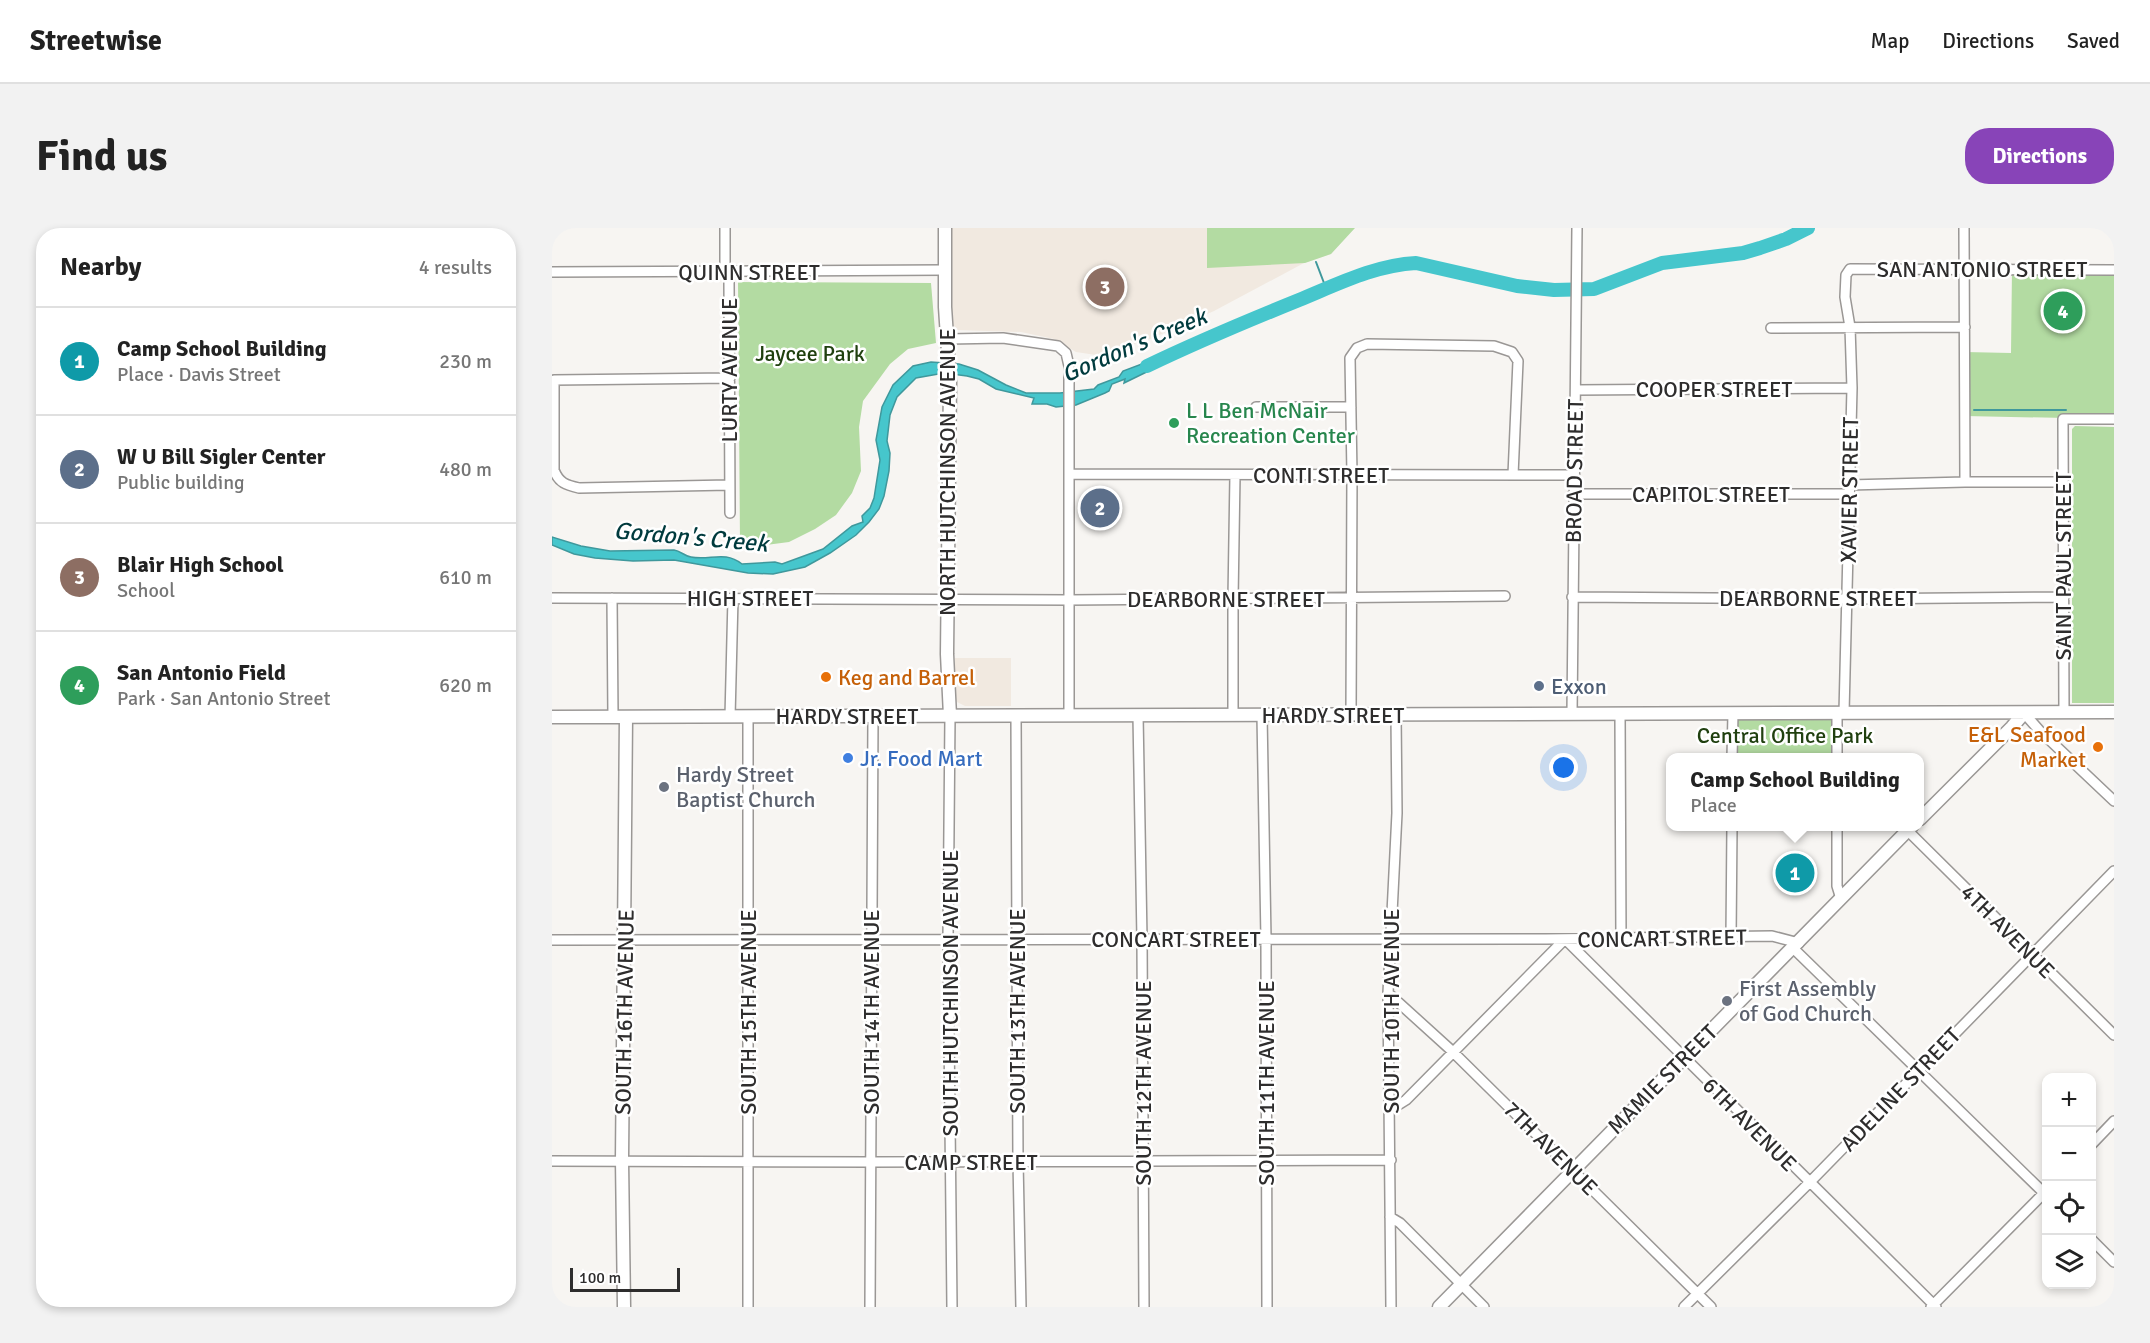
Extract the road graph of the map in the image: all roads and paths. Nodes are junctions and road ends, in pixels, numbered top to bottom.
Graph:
1 (725, 228) edge
2 (945, 228) edge
3 (1577, 228) edge
4 (1964, 228) edge
5 (1850, 268) joint
6 (1964, 269) junction
7 (945, 270) junction
8 (2114, 270) edge
9 (727, 272) junction
10 (552, 273) edge
11 (1850, 327) junction
12 (1965, 327) junction
13 (1771, 328) dead end
14 (949, 344) junction
15 (730, 378) junction
16 (1852, 388) junction
17 (1576, 390) junction
18 (1256, 406) dead end
19 (1351, 407) junction
20 (2114, 419) edge
21 (1069, 474) junction
22 (1235, 475) junction
23 (1352, 475) junction
24 (1513, 475) junction
25 (1573, 475) junction
26 (1965, 482) junction
27 (2063, 482) junction
28 (729, 485) junction
29 (1849, 490) junction
30 (1573, 494) junction
31 (730, 513) dead end
32 (1505, 596) dead end
33 (1572, 597) junction
34 (2064, 597) junction
35 (552, 598) edge
36 (612, 598) junction
37 (734, 598) junction
38 (1233, 598) junction
39 (1350, 598) junction
40 (947, 599) junction
41 (1847, 599) junction
42 (1069, 600) junction
43 (2064, 712) junction
44 (2114, 712) edge
45 (1733, 713) junction
46 (1840, 713) junction
47 (2025, 713) junction
48 (1396, 714) junction
49 (1572, 714) junction
50 (1620, 714) junction
51 (1138, 715) junction
52 (1233, 715) junction
53 (1262, 715) junction
54 (1351, 715) junction
55 (748, 716) junction
56 (873, 716) junction
57 (950, 716) junction
58 (1016, 716) junction
59 (1068, 716) junction
60 (552, 717) edge
61 (613, 717) junction
62 (626, 717) junction
63 (730, 717) junction
64 (1732, 753) edge
65 (1837, 753) edge
66 (2114, 801) edge
67 (1924, 815) edge
68 (1732, 831) edge
69 (1837, 831) edge
70 (1905, 831) edge
71 (1911, 831) edge
72 (2114, 871) edge
73 (1841, 899) junction
74 (1731, 937) junction
75 (1390, 938) junction
76 (1622, 938) junction
77 (749, 939) junction
78 (948, 939) junction
79 (1017, 939) junction
80 (1143, 939) junction
81 (1266, 939) junction
82 (1565, 939) junction
83 (552, 940) edge
84 (872, 940) junction
85 (625, 941) junction
86 (1797, 946) junction
87 (2031, 954) junction
88 (1388, 993) junction
89 (2114, 1035) edge
90 (1452, 1051) junction
91 (1683, 1057) junction
92 (1917, 1071) junction
93 (1390, 1110) junction
94 (2114, 1121) edge
95 (2096, 1139) edge
96 (622, 1160) junction
97 (1391, 1160) junction
98 (552, 1161) edge
99 (1018, 1161) junction
100 (1143, 1161) junction
101 (1266, 1161) junction
102 (747, 1162) junction
103 (871, 1162) junction
104 (950, 1162) junction
105 (1573, 1170) junction
106 (1809, 1183) junction
107 (2042, 1189) edge
108 (2042, 1197) edge
109 (1390, 1217) junction
110 (2096, 1245) edge
111 (2114, 1262) edge
112 (1461, 1284) junction
113 (1698, 1293) junction
114 (1934, 1306) edge
115 (624, 1307) edge
116 (748, 1307) edge
117 (870, 1307) edge
118 (952, 1307) edge
119 (1021, 1307) edge
120 (1144, 1307) edge
121 (1267, 1307) edge
122 (1391, 1307) edge
123 (1439, 1307) edge
124 (1484, 1307) edge
125 (1684, 1307) edge
126 (1711, 1307) edge

1 - 9 street, LURTY AVENUE
2 - 7 main road, NORTH HUTCHINSON AVENUE
3 - 17 street, BROAD STREET
4 - 6 street
5 - 6 street, SAN ANTONIO STREET
5 - 11 street, XAVIER STREET
6 - 8 street, SAN ANTONIO STREET
6 - 12 street
7 - 9 street, QUINN STREET
7 - 14 main road, NORTH HUTCHINSON AVENUE
9 - 10 street, QUINN STREET
9 - 15 street, LURTY AVENUE
11 - 12 street
11 - 13 street
11 - 16 street, XAVIER STREET
12 - 26 street
14 - 21 street
14 - 40 main road, NORTH HUTCHINSON AVENUE
15 - 28 street, LURTY AVENUE
15 - 28 street
16 - 17 street, COOPER STREET
16 - 29 street, XAVIER STREET
17 - 25 street, BROAD STREET
18 - 19 street
19 - 23 street
19 - 24 street
20 - 27 street, SAINT PAUL STREET
21 - 22 street, CONTI STREET
21 - 42 street
22 - 23 street, CONTI STREET
22 - 38 street
23 - 24 street, CONTI STREET
23 - 39 street
24 - 25 street, CONTI STREET
25 - 30 street, BROAD STREET
26 - 27 street, CAPITOL STREET
26 - 29 street, CAPITOL STREET
27 - 34 street, SAINT PAUL STREET
28 - 31 street, LURTY AVENUE
29 - 30 street, CAPITOL STREET
29 - 41 street, XAVIER STREET
30 - 33 street, BROAD STREET
32 - 39 street, DEARBORNE STREET
33 - 41 street, DEARBORNE STREET
33 - 49 street, BROAD STREET
34 - 41 street, DEARBORNE STREET
34 - 43 street, SAINT PAUL STREET
35 - 36 street, HIGH STREET
36 - 37 street, HIGH STREET
36 - 61 street
37 - 40 street, HIGH STREET
37 - 63 street
38 - 39 street, DEARBORNE STREET
38 - 42 street, DEARBORNE STREET
38 - 52 street
39 - 54 street
40 - 42 street, DEARBORNE STREET
40 - 57 main road, NORTH HUTCHINSON AVENUE
41 - 46 street, XAVIER STREET
42 - 59 street
43 - 44 main road, HARDY STREET
43 - 47 main road, HARDY STREET
45 - 46 main road, HARDY STREET
45 - 50 main road, HARDY STREET
45 - 64 street
46 - 47 main road, HARDY STREET
46 - 65 street
47 - 66 street
47 - 67 main road
48 - 49 main road, HARDY STREET
48 - 54 main road, HARDY STREET
48 - 75 street, SOUTH 10TH AVENUE
49 - 50 main road, HARDY STREET
50 - 76 street
51 - 52 main road, HARDY STREET
51 - 59 main road, HARDY STREET
51 - 80 street, SOUTH 12TH AVENUE
52 - 53 main road, HARDY STREET
53 - 54 main road, HARDY STREET
53 - 81 street, SOUTH 11TH AVENUE
55 - 56 main road, HARDY STREET
55 - 63 main road, HARDY STREET
55 - 77 street, SOUTH 15TH AVENUE
56 - 57 main road, HARDY STREET
56 - 84 street, SOUTH 14TH AVENUE
57 - 58 main road, HARDY STREET
57 - 78 street, SOUTH HUTCHINSON AVENUE
58 - 59 main road, HARDY STREET
58 - 79 street, SOUTH 13TH AVENUE
60 - 61 main road, HARDY STREET
61 - 62 main road, HARDY STREET
62 - 63 main road, HARDY STREET
62 - 85 main road, SOUTH 16TH AVENUE
68 - 74 street
69 - 73 street
70 - 73 main road, MAMIE STREET
71 - 87 street, 4TH AVENUE
72 - 87 street, ADELINE STREET
73 - 86 main road, MAMIE STREET
74 - 76 street, CONCART STREET
74 - 86 street, CONCART STREET
75 - 81 street, CONCART STREET
75 - 82 street, CONCART STREET
75 - 88 street, SOUTH 10TH AVENUE
76 - 82 street, CONCART STREET
77 - 84 street, CONCART STREET
77 - 85 street, CONCART STREET
77 - 102 street, SOUTH 15TH AVENUE
78 - 79 street, CONCART STREET
78 - 84 street, CONCART STREET
78 - 104 street, SOUTH HUTCHINSON AVENUE
79 - 80 street, CONCART STREET
79 - 99 street, SOUTH 13TH AVENUE
80 - 81 street, CONCART STREET
80 - 100 street, SOUTH 12TH AVENUE
81 - 101 street, SOUTH 11TH AVENUE
82 - 90 street
82 - 91 street, 6TH AVENUE
83 - 85 street, CONCART STREET
84 - 103 street, SOUTH 14TH AVENUE
85 - 96 main road, SOUTH 16TH AVENUE
86 - 91 main road, MAMIE STREET
86 - 92 street
87 - 89 street, 4TH AVENUE
87 - 92 street, ADELINE STREET
88 - 90 street, 7TH AVENUE
88 - 93 street, SOUTH 10TH AVENUE
90 - 93 street
90 - 105 street, 7TH AVENUE
91 - 105 main road, MAMIE STREET
91 - 106 street, 6TH AVENUE
92 - 106 street, ADELINE STREET
92 - 107 street
93 - 97 street, SOUTH 10TH AVENUE
94 - 95 street
96 - 98 street, CAMP STREET
96 - 102 street, CAMP STREET
96 - 115 main road, SOUTH 16TH AVENUE
97 - 101 street, CAMP STREET
97 - 109 street, SOUTH 10TH AVENUE
99 - 100 street, CAMP STREET
99 - 104 street, CAMP STREET
99 - 119 street, SOUTH 13TH AVENUE
100 - 101 street, CAMP STREET
100 - 120 street, SOUTH 12TH AVENUE
101 - 121 street, SOUTH 11TH AVENUE
102 - 103 street, CAMP STREET
102 - 116 street, SOUTH 15TH AVENUE
103 - 104 street, CAMP STREET
103 - 117 street, SOUTH 14TH AVENUE
104 - 118 street, SOUTH HUTCHINSON AVENUE
105 - 112 main road, MAMIE STREET
105 - 113 street, 7TH AVENUE
106 - 113 street, ADELINE STREET
106 - 114 street, 6TH AVENUE
108 - 114 street
109 - 112 street
109 - 122 street, SOUTH 10TH AVENUE
110 - 111 street
112 - 123 main road, MAMIE STREET
112 - 124 street
113 - 125 street, ADELINE STREET
113 - 126 street, 7TH AVENUE

